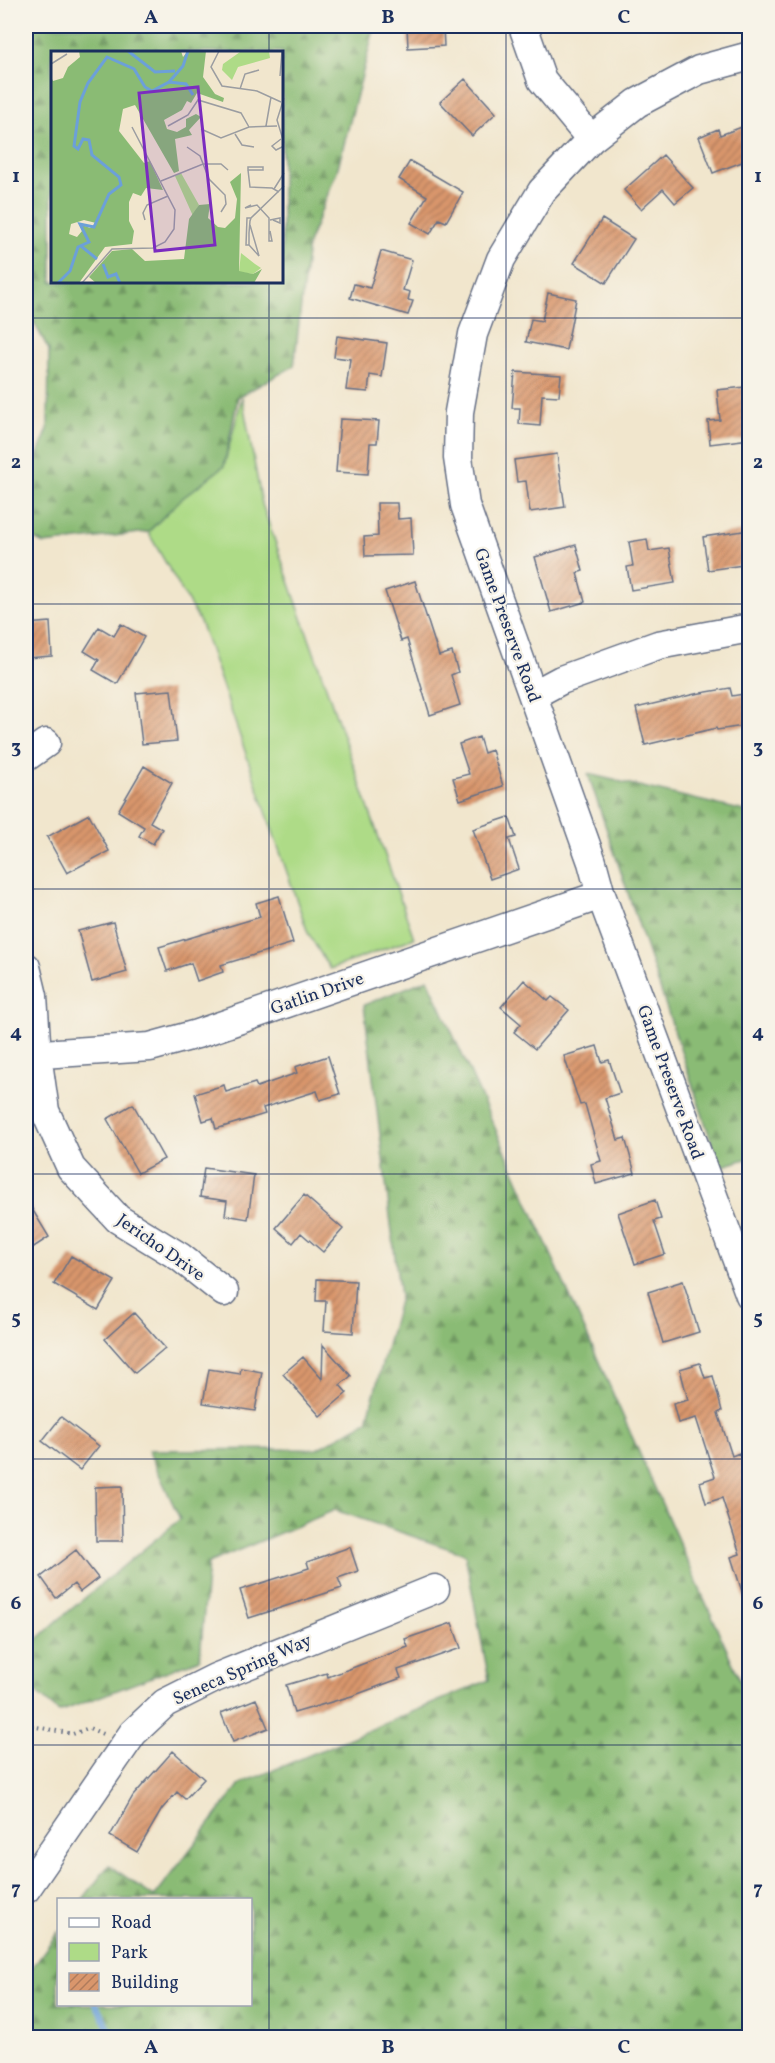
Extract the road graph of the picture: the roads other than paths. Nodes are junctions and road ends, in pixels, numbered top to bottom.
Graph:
1 (523, 26) edge
2 (750, 56) edge
3 (591, 139) junction
4 (750, 628) edge
5 (533, 695) junction
6 (601, 895) junction
7 (26, 967) edge
8 (31, 1055) edge
9 (224, 1292) dead end
10 (750, 1295) edge
11 (435, 1588) dead end
12 (26, 1889) edge

1 - 3 street
2 - 3 street, Game Preserve Road
3 - 5 street, Game Preserve Road
4 - 5 street
5 - 6 street, Game Preserve Road
6 - 8 street, Gatlin Drive
6 - 10 street, Game Preserve Road
7 - 8 street, Jericho Drive
8 - 9 street, Jericho Drive
11 - 12 street, Seneca Spring Way

